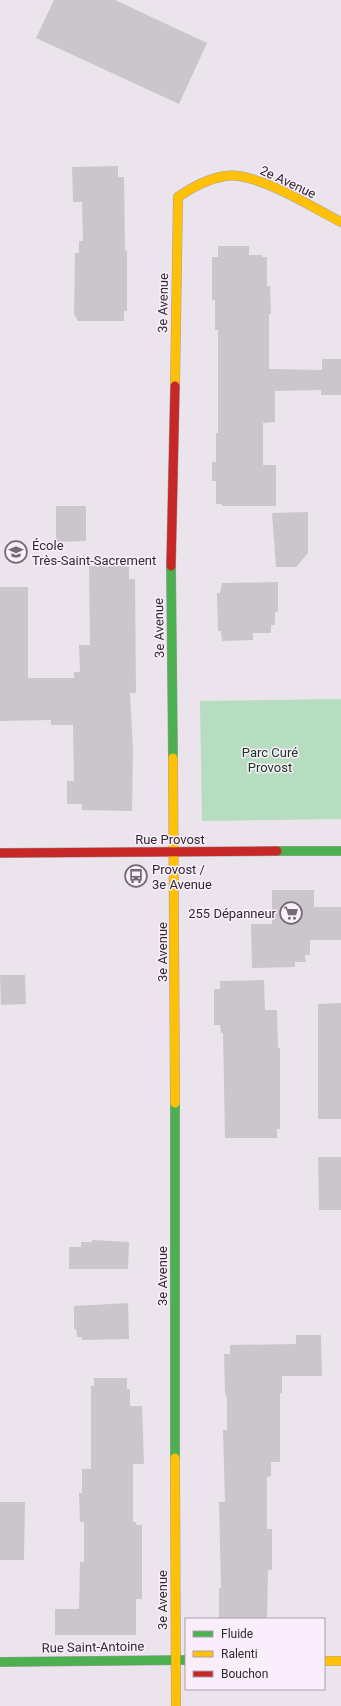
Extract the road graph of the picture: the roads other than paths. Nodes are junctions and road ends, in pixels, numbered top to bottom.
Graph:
1 (178, 197) joint
2 (341, 222) edge
3 (341, 851) edge
4 (174, 852) junction
5 (0, 854) edge
6 (175, 1660) junction
7 (185, 1660) edge
8 (325, 1661) edge
9 (341, 1661) edge
10 (0, 1662) edge
11 (176, 1706) edge

1 - 2 street, 2e Avenue
1 - 4 street, 3e Avenue
3 - 4 street, Rue Provost
4 - 5 street, Rue Provost
4 - 6 street, 3e Avenue
6 - 7 street, Rue Saint-Antoine
6 - 10 street, Rue Saint-Antoine
6 - 11 street, 3e Avenue
8 - 9 street

